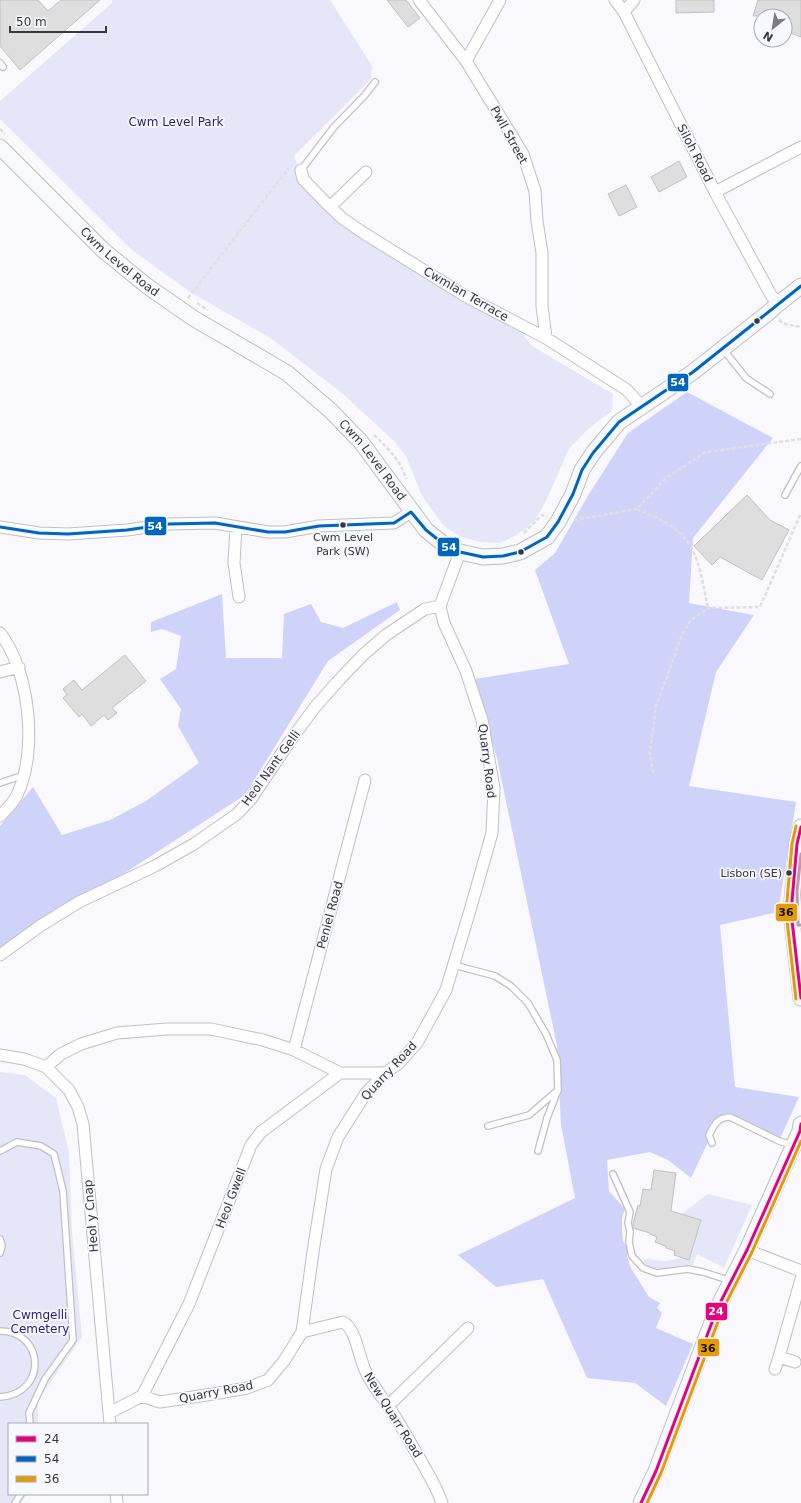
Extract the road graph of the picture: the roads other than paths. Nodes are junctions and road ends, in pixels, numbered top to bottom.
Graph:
1 (419, 0) edge
2 (500, 0) edge
3 (615, 0) edge
4 (634, 0) edge
5 (624, 12) junction
6 (466, 61) junction
7 (375, 82) dead end
8 (0, 147) edge
9 (801, 147) edge
10 (301, 170) joint
11 (366, 172) dead end
12 (715, 192) junction
13 (330, 207) junction
14 (801, 286) edge
15 (773, 308) junction
16 (546, 338) junction
17 (723, 349) junction
18 (770, 394) dead end
19 (642, 407) junction
20 (801, 466) edge
21 (785, 495) dead end
22 (411, 512) junction
23 (0, 527) edge
24 (236, 527) junction
25 (460, 552) junction
26 (239, 597) dead end
27 (440, 606) junction
28 (0, 634) edge
29 (19, 667) junction
30 (0, 672) edge
31 (24, 775) junction
32 (365, 780) dead end
33 (0, 783) edge
34 (0, 816) edge
35 (801, 826) edge
36 (797, 929) edge
37 (0, 955) edge
38 (454, 965) junction
39 (801, 998) edge
40 (294, 1050) junction
41 (0, 1056) edge
42 (46, 1067) junction
43 (340, 1073) junction
44 (385, 1073) junction
45 (558, 1090) junction
46 (801, 1124) edge
47 (488, 1126) dead end
48 (712, 1144) dead end
49 (793, 1145) junction
50 (0, 1151) edge
51 (538, 1151) dead end
52 (613, 1174) dead end
53 (0, 1239) edge
54 (747, 1250) junction
55 (0, 1253) edge
56 (801, 1272) edge
57 (801, 1279) edge
58 (731, 1281) junction
59 (468, 1328) dead end
60 (0, 1331) edge
61 (302, 1332) junction
62 (779, 1357) junction
63 (795, 1362) dead end
64 (774, 1369) dead end
65 (142, 1396) junction
66 (0, 1398) edge
67 (388, 1406) junction
68 (109, 1418) edge
69 (30, 1423) edge
70 (20, 1495) edge
71 (14, 1503) edge
72 (442, 1503) edge
73 (641, 1503) edge

1 - 6 street, Pwll Street
2 - 6 street
3 - 5 street, Siloh Road
4 - 5 street
5 - 12 street, Siloh Road
6 - 16 street, Pwll Street
7 - 10 lane
8 - 22 street, Cwm Level Road
9 - 12 street
10 - 13 street, Cwmlan Terrace
11 - 13 street
12 - 15 street, Siloh Road
13 - 16 street, Cwmlan Terrace
14 - 15 street, Cwm Level Road
15 - 17 street, Cwm Level Road
16 - 19 street, Cwmlan Terrace
17 - 18 lane
17 - 19 street, Cwm Level Road
19 - 25 street, Cwm Level Road
20 - 21 lane
22 - 24 street
22 - 25 street, Cwm Level Road
23 - 24 street
24 - 26 street
25 - 27 street
27 - 37 street, Heol Nant Gelli
27 - 38 street, Quarry Road
28 - 29 street
29 - 30 street
29 - 31 street
31 - 33 lane
31 - 34 street
32 - 40 street, Peniel Road
35 - 36 street
36 - 39 street
38 - 44 street, Quarry Road
38 - 45 lane
40 - 42 street
40 - 43 street
41 - 42 street, Heol y Cnap
42 - 68 street, Heol y Cnap
43 - 44 street
43 - 65 street, Heol Gwell
44 - 61 street, Quarry Road
45 - 47 lane
45 - 51 lane
46 - 49 street
48 - 49 lane
49 - 54 street
50 - 69 lane
52 - 58 lane
53 - 55 lane
54 - 56 street
54 - 58 street
57 - 62 street
58 - 73 street
59 - 67 street
60 - 66 lane
61 - 65 street, Quarry Road
61 - 67 street, New Quarr Road
62 - 63 street
62 - 64 street
65 - 68 street
67 - 72 street, New Quarr Road
70 - 71 lane

